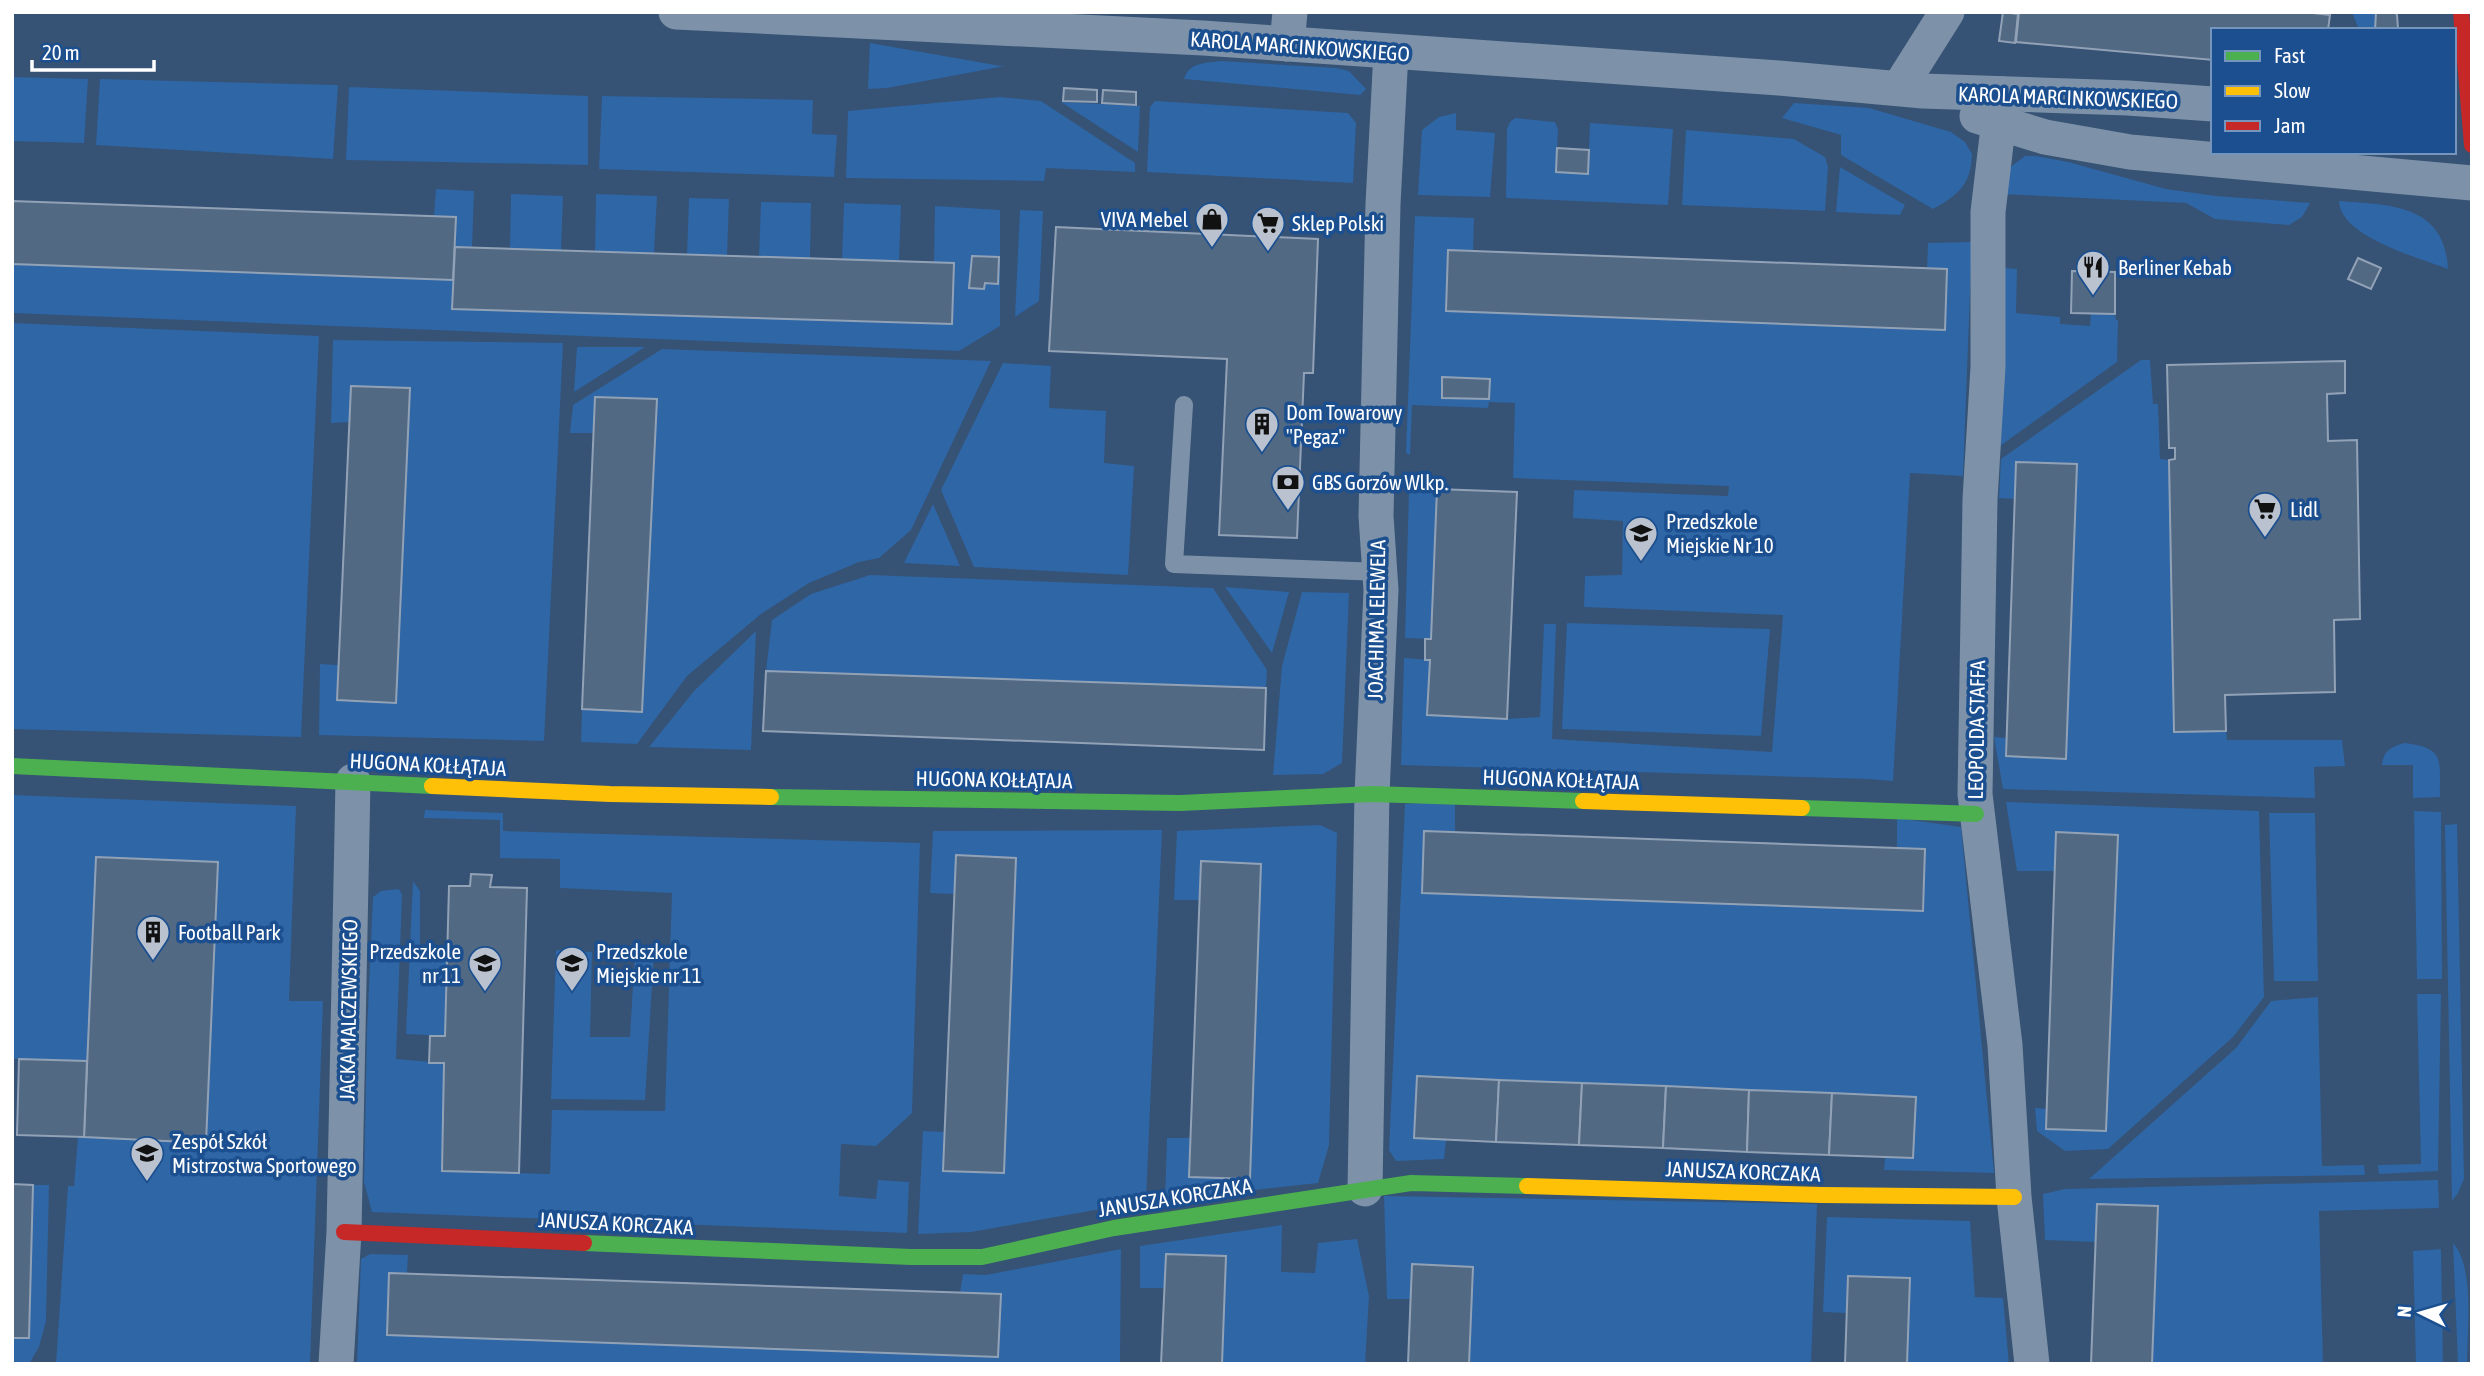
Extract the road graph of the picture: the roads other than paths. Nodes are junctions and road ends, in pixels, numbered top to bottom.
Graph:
1 (676, 12) edge
2 (1947, 12) edge
3 (2461, 12) edge
4 (1003, 20) edge
5 (1288, 28) edge
6 (1391, 52) junction
7 (2464, 88) edge
8 (1911, 90) junction
9 (2211, 104) edge
10 (2000, 108) junction
11 (2472, 145) edge
12 (2472, 183) edge
13 (1184, 405) dead end
14 (1381, 572) junction
15 (12, 766) edge
16 (353, 781) junction
17 (1372, 794) junction
18 (1976, 814) junction
19 (1365, 1189) junction
20 (2014, 1197) junction
21 (344, 1232) junction
22 (337, 1364) edge
23 (2032, 1364) edge

1 - 4 street, KAROLA MARCINKOWSKIEGO
2 - 8 street
3 - 7 street
4 - 5 street, KAROLA MARCINKOWSKIEGO
5 - 6 street, KAROLA MARCINKOWSKIEGO
6 - 8 street, KAROLA MARCINKOWSKIEGO
6 - 14 street, JOACHIMA LELEWELA
7 - 11 street
8 - 10 street, KAROLA MARCINKOWSKIEGO
9 - 10 street, KAROLA MARCINKOWSKIEGO
10 - 12 street, KAROLA MARCINKOWSKIEGO
10 - 18 street, LEOPOLDA STAFFA
13 - 14 lane
14 - 17 street, JOACHIMA LELEWELA
15 - 16 street, HUGONA KOŁŁĄTAJA
16 - 17 street, HUGONA KOŁŁĄTAJA
16 - 21 street, JACKA MALCZEWSKIEGO
17 - 18 street, HUGONA KOŁŁĄTAJA
17 - 19 street, JOACHIMA LELEWELA
18 - 20 street, LEOPOLDA STAFFA
19 - 20 street, JANUSZA KORCZAKA
19 - 21 street, JANUSZA KORCZAKA
20 - 23 street, LEOPOLDA STAFFA
21 - 22 street, JACKA MALCZEWSKIEGO

